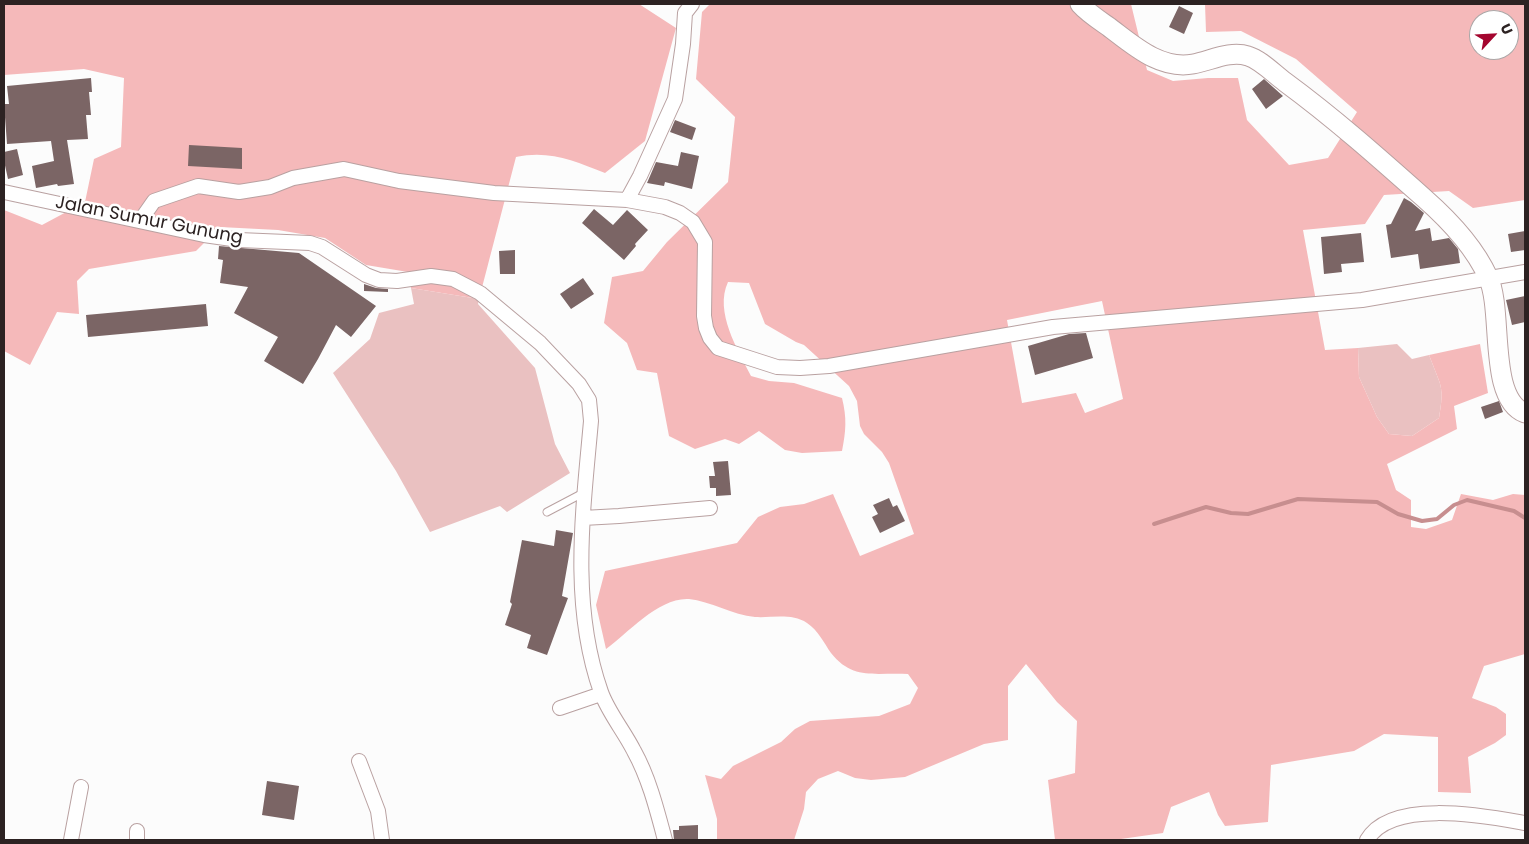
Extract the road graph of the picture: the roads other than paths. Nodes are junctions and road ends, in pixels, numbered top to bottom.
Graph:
1 (692, 4) edge
2 (1080, 4) edge
3 (4, 192) edge
4 (627, 200) junction
5 (140, 221) junction
6 (1525, 272) edge
7 (1489, 278) junction
8 (1525, 413) edge
9 (585, 492) junction
10 (710, 508) dead end
11 (547, 512) dead end
12 (583, 518) junction
13 (601, 694) junction
14 (560, 708) dead end
15 (360, 761) dead end
16 (81, 787) dead end
17 (1525, 823) edge
18 (71, 840) edge
19 (382, 840) edge
20 (665, 840) edge
21 (1367, 840) edge

1 - 4 street
2 - 7 street
3 - 5 street, Jalan Sumur Gunung
4 - 5 street
4 - 7 street
5 - 9 street, Jalan Sumur Gunung
6 - 7 street
7 - 8 street
9 - 11 lane
9 - 12 street, Jalan Sumur Gunung
10 - 12 street
12 - 13 street, Jalan Sumur Gunung
13 - 14 street
13 - 20 street, Jalan Sumur Gunung
15 - 19 street
16 - 18 street
17 - 21 street

